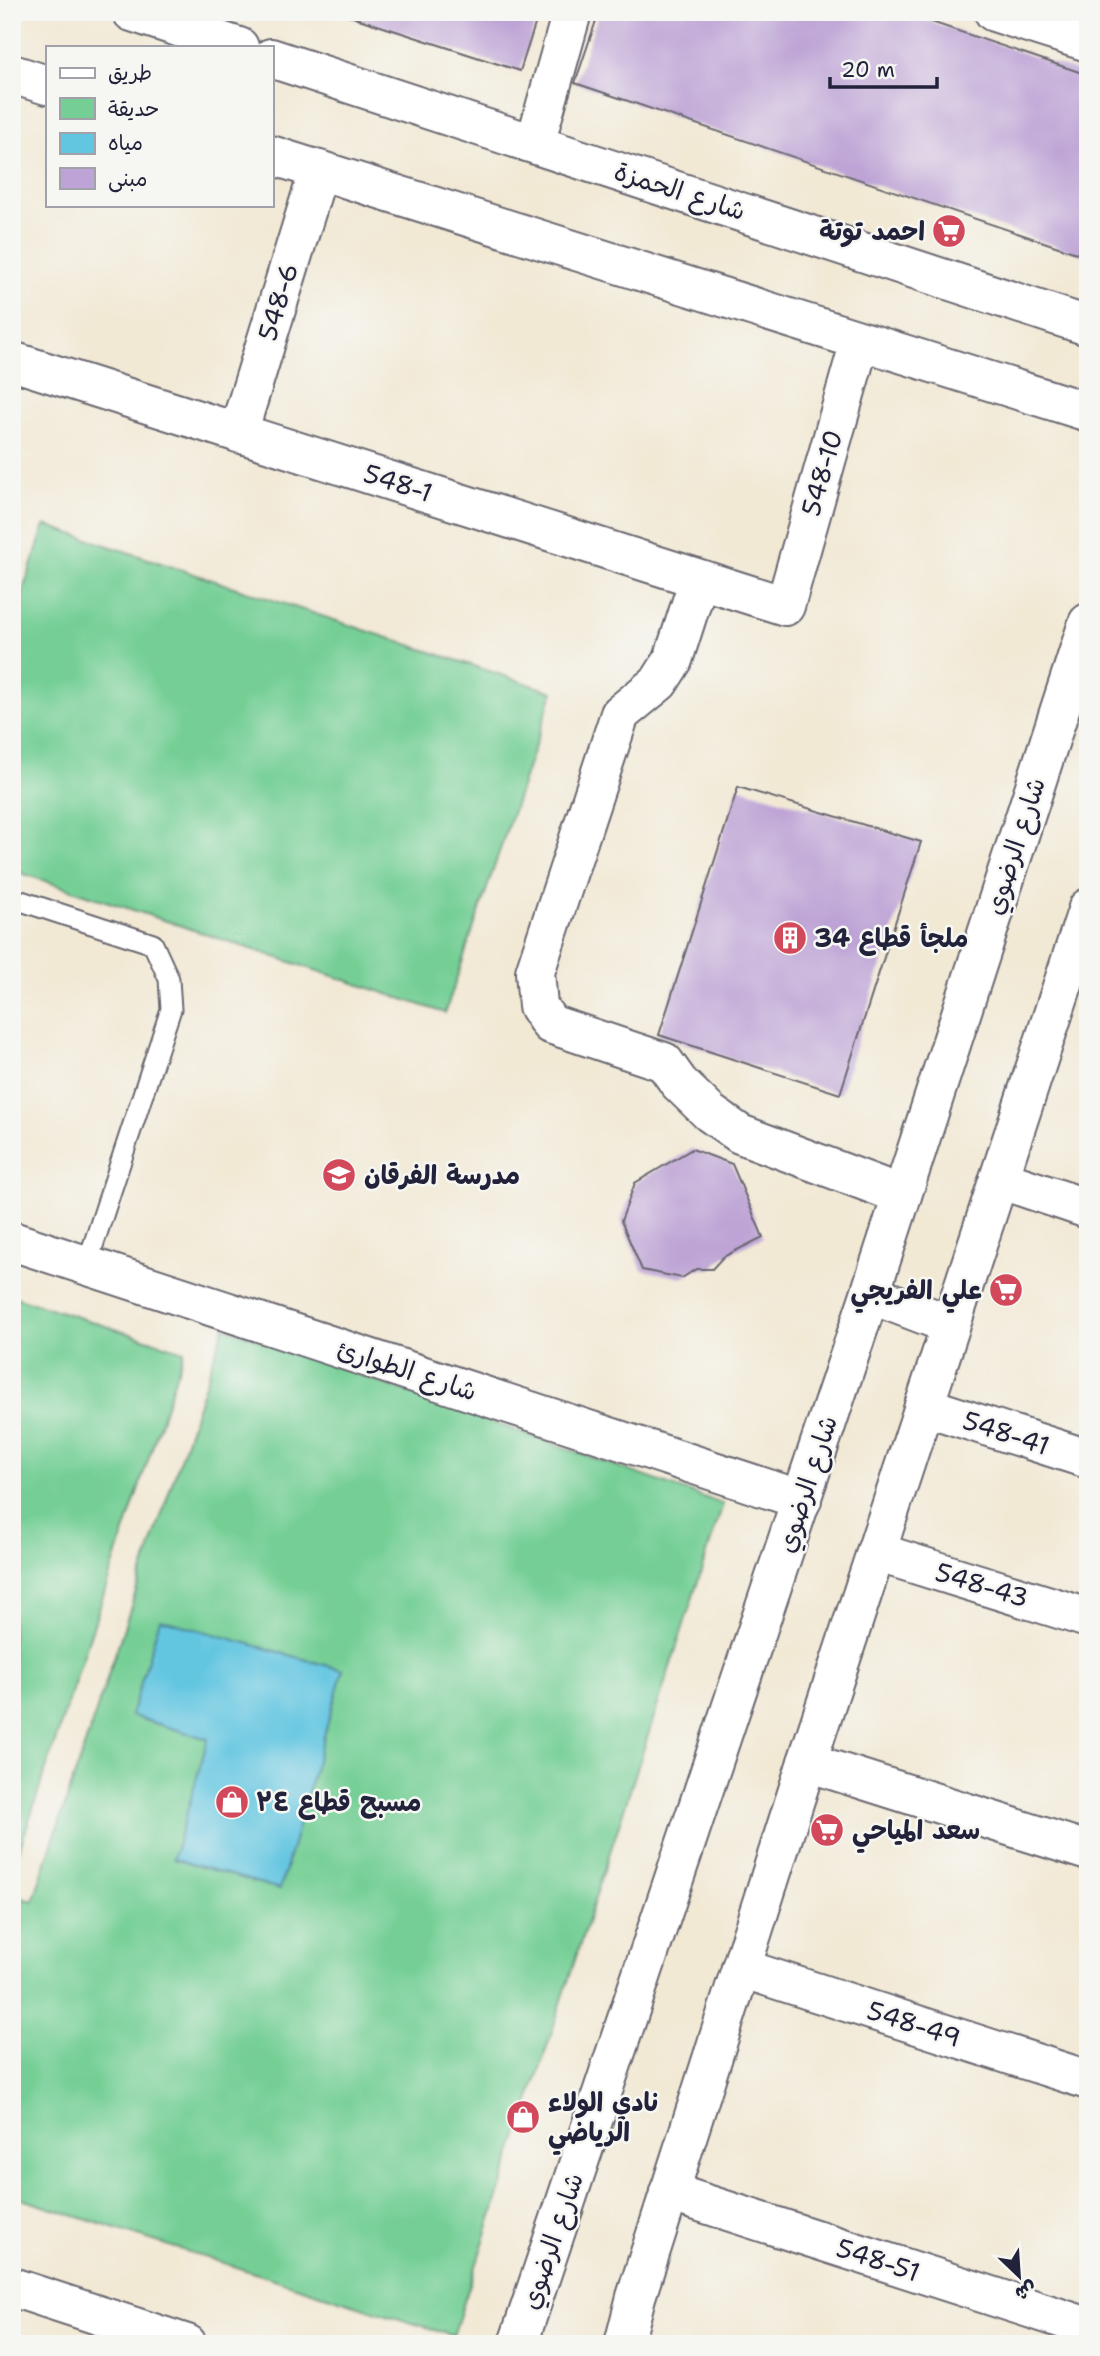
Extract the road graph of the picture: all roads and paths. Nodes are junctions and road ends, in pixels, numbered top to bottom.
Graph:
1 (132, 12) edge
2 (572, 12) edge
3 (994, 12) edge
4 (1088, 43) edge
5 (236, 46) edge
6 (273, 59) edge
7 (12, 74) edge
8 (46, 85) edge
9 (535, 144) junction
10 (273, 156) edge
11 (319, 170) junction
12 (1088, 326) edge
13 (860, 341) junction
14 (12, 361) edge
15 (1088, 412) edge
16 (238, 433) junction
17 (699, 579) junction
18 (785, 606) joint
19 (1088, 622) edge
20 (12, 898) edge
21 (1088, 908) edge
22 (1081, 952) edge
23 (999, 1179) junction
24 (902, 1195) junction
25 (1088, 1209) edge
26 (12, 1241) edge
27 (87, 1264) junction
28 (870, 1294) junction
29 (951, 1325) junction
30 (924, 1406) junction
31 (1088, 1460) edge
32 (802, 1500) junction
33 (876, 1552) junction
34 (1088, 1618) edge
35 (807, 1762) junction
36 (1088, 1851) edge
37 (741, 1968) junction
38 (1088, 2080) edge
39 (669, 2192) junction
40 (12, 2287) edge
41 (1088, 2327) edge
42 (187, 2344) edge
43 (517, 2344) edge
44 (624, 2344) edge

1 - 5 street
2 - 9 street
3 - 4 street
6 - 9 street, شارع الحمزة
7 - 8 street
9 - 12 street, شارع الحمزة
10 - 11 street
11 - 13 street
11 - 16 street, 548-6
13 - 15 street
13 - 18 street, 548-10
14 - 16 street, 548-1
16 - 17 street, 548-1
17 - 18 street, 548-1
17 - 24 street
19 - 24 street, شارع الرضوي
20 - 27 lane
21 - 22 street
22 - 23 street
23 - 25 street
23 - 29 street
24 - 28 street, شارع الرضوي
26 - 27 street, شارع الطوارئ
27 - 32 street, شارع الطوارئ
28 - 29 street
28 - 32 street, شارع الرضوي
29 - 30 street
30 - 31 street, 548-41
30 - 33 street
32 - 43 street, شارع الرضوي
33 - 34 street, 548-43
33 - 35 street
35 - 36 street
35 - 37 street
37 - 38 street, 548-49
37 - 39 street
39 - 41 street, 548-51
39 - 44 street
40 - 42 street

